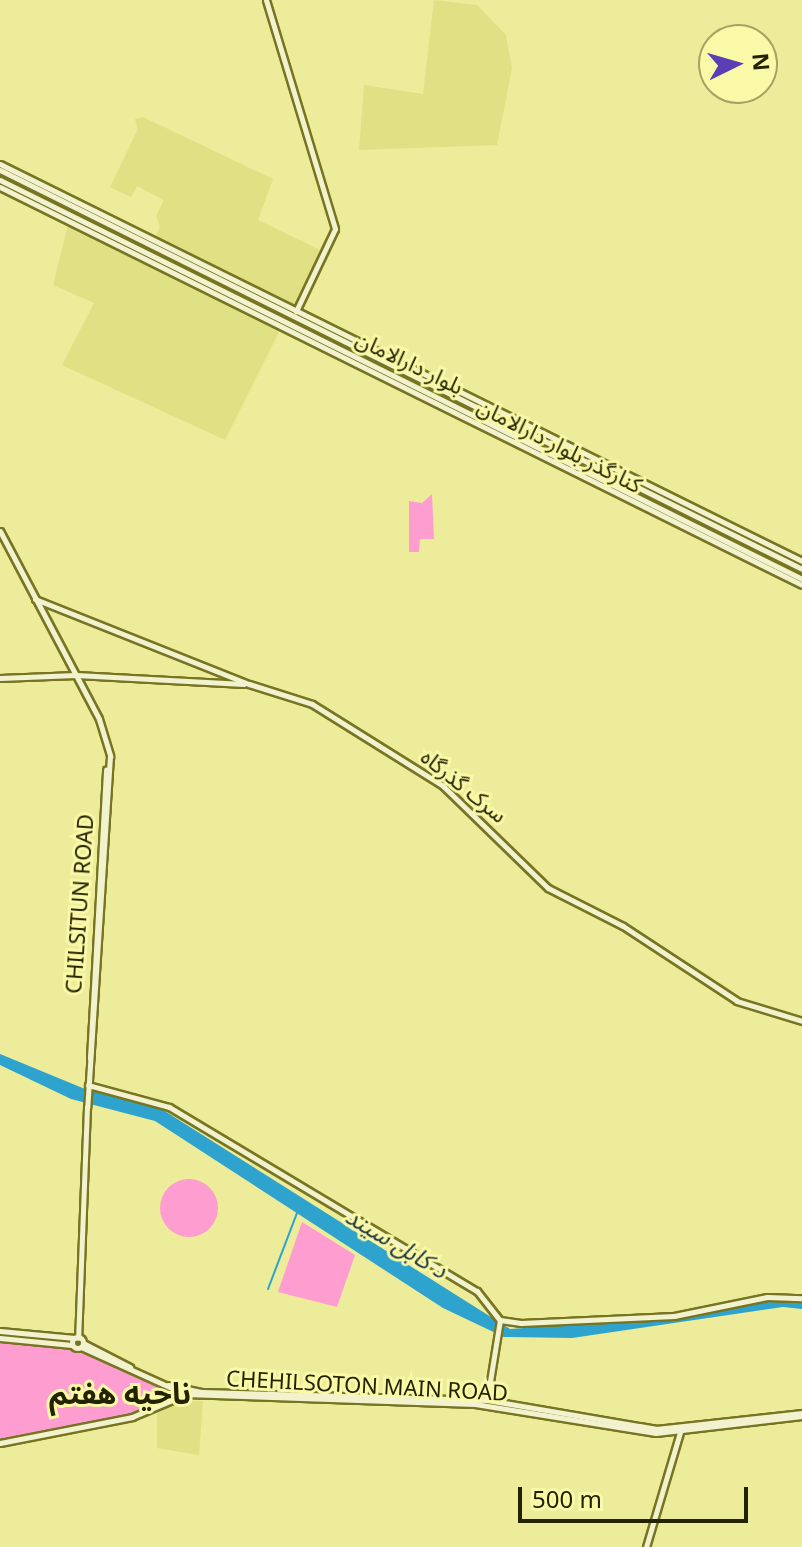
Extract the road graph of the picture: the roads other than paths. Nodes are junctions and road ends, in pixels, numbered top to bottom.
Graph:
1 (266, 0) edge
2 (0, 167) edge
3 (0, 180) edge
4 (0, 187) edge
5 (91, 215) junction
6 (90, 227) junction
7 (296, 311) junction
8 (522, 427) junction
9 (516, 439) junction
10 (0, 531) edge
11 (802, 561) edge
12 (802, 569) edge
13 (802, 579) edge
14 (802, 585) edge
15 (35, 599) junction
16 (76, 675) junction
17 (0, 678) edge
18 (249, 684) junction
19 (802, 1021) edge
20 (88, 1087) junction
21 (802, 1298) edge
22 (500, 1321) junction
23 (0, 1331) edge
24 (0, 1338) edge
25 (79, 1341) junction
26 (174, 1391) junction
27 (185, 1394) junction
28 (172, 1399) junction
29 (487, 1400) junction
30 (518, 1408) junction
31 (802, 1415) edge
32 (681, 1430) junction
33 (0, 1443) edge
34 (646, 1547) edge

1 - 7 main road
2 - 5 main road, بلوار دارالامان
2 - 7 main road, کنارگذر بلوار دارالامان
3 - 6 main road, بلوار دارالامان
4 - 6 main road
5 - 6 main road
5 - 8 main road, بلوار دارالامان
6 - 9 main road, بلوار دارالامان
7 - 8 main road, کنارگذر بلوار دارالامان
8 - 9 main road
8 - 11 main road, کنارگذر بلوار دارالامان
8 - 12 main road, بلوار دارالامان
9 - 13 main road, بلوار دارالامان
9 - 14 main road, کنارگذر بلوار دارالامان
10 - 15 main road, CHILSITUN ROAD
15 - 16 main road, CHILSITUN ROAD
15 - 18 main road, سرک گذرگاه
16 - 17 main road
16 - 18 main road
16 - 20 main road, CHILSITUN ROAD
18 - 19 main road, سرک گذرگاه
20 - 22 main road
20 - 25 main road, CHILSITUN ROAD
21 - 22 main road
22 - 29 main road
23 - 25 main road
24 - 25 main road
25 - 26 main road, CHEHILSOTON MAIN ROAD
25 - 29 main road, CHEHILSOTON MAIN ROAD
26 - 27 main road, CHEHILSOTON MAIN ROAD
26 - 28 main road
27 - 28 main road
27 - 30 main road, CHEHILSOTON MAIN ROAD
28 - 33 main road
29 - 30 main road, CHEHILSOTON MAIN ROAD
30 - 32 main road, CHEHILSOTON MAIN ROAD
31 - 32 main road, CHEHILSOTON MAIN ROAD
32 - 34 main road

